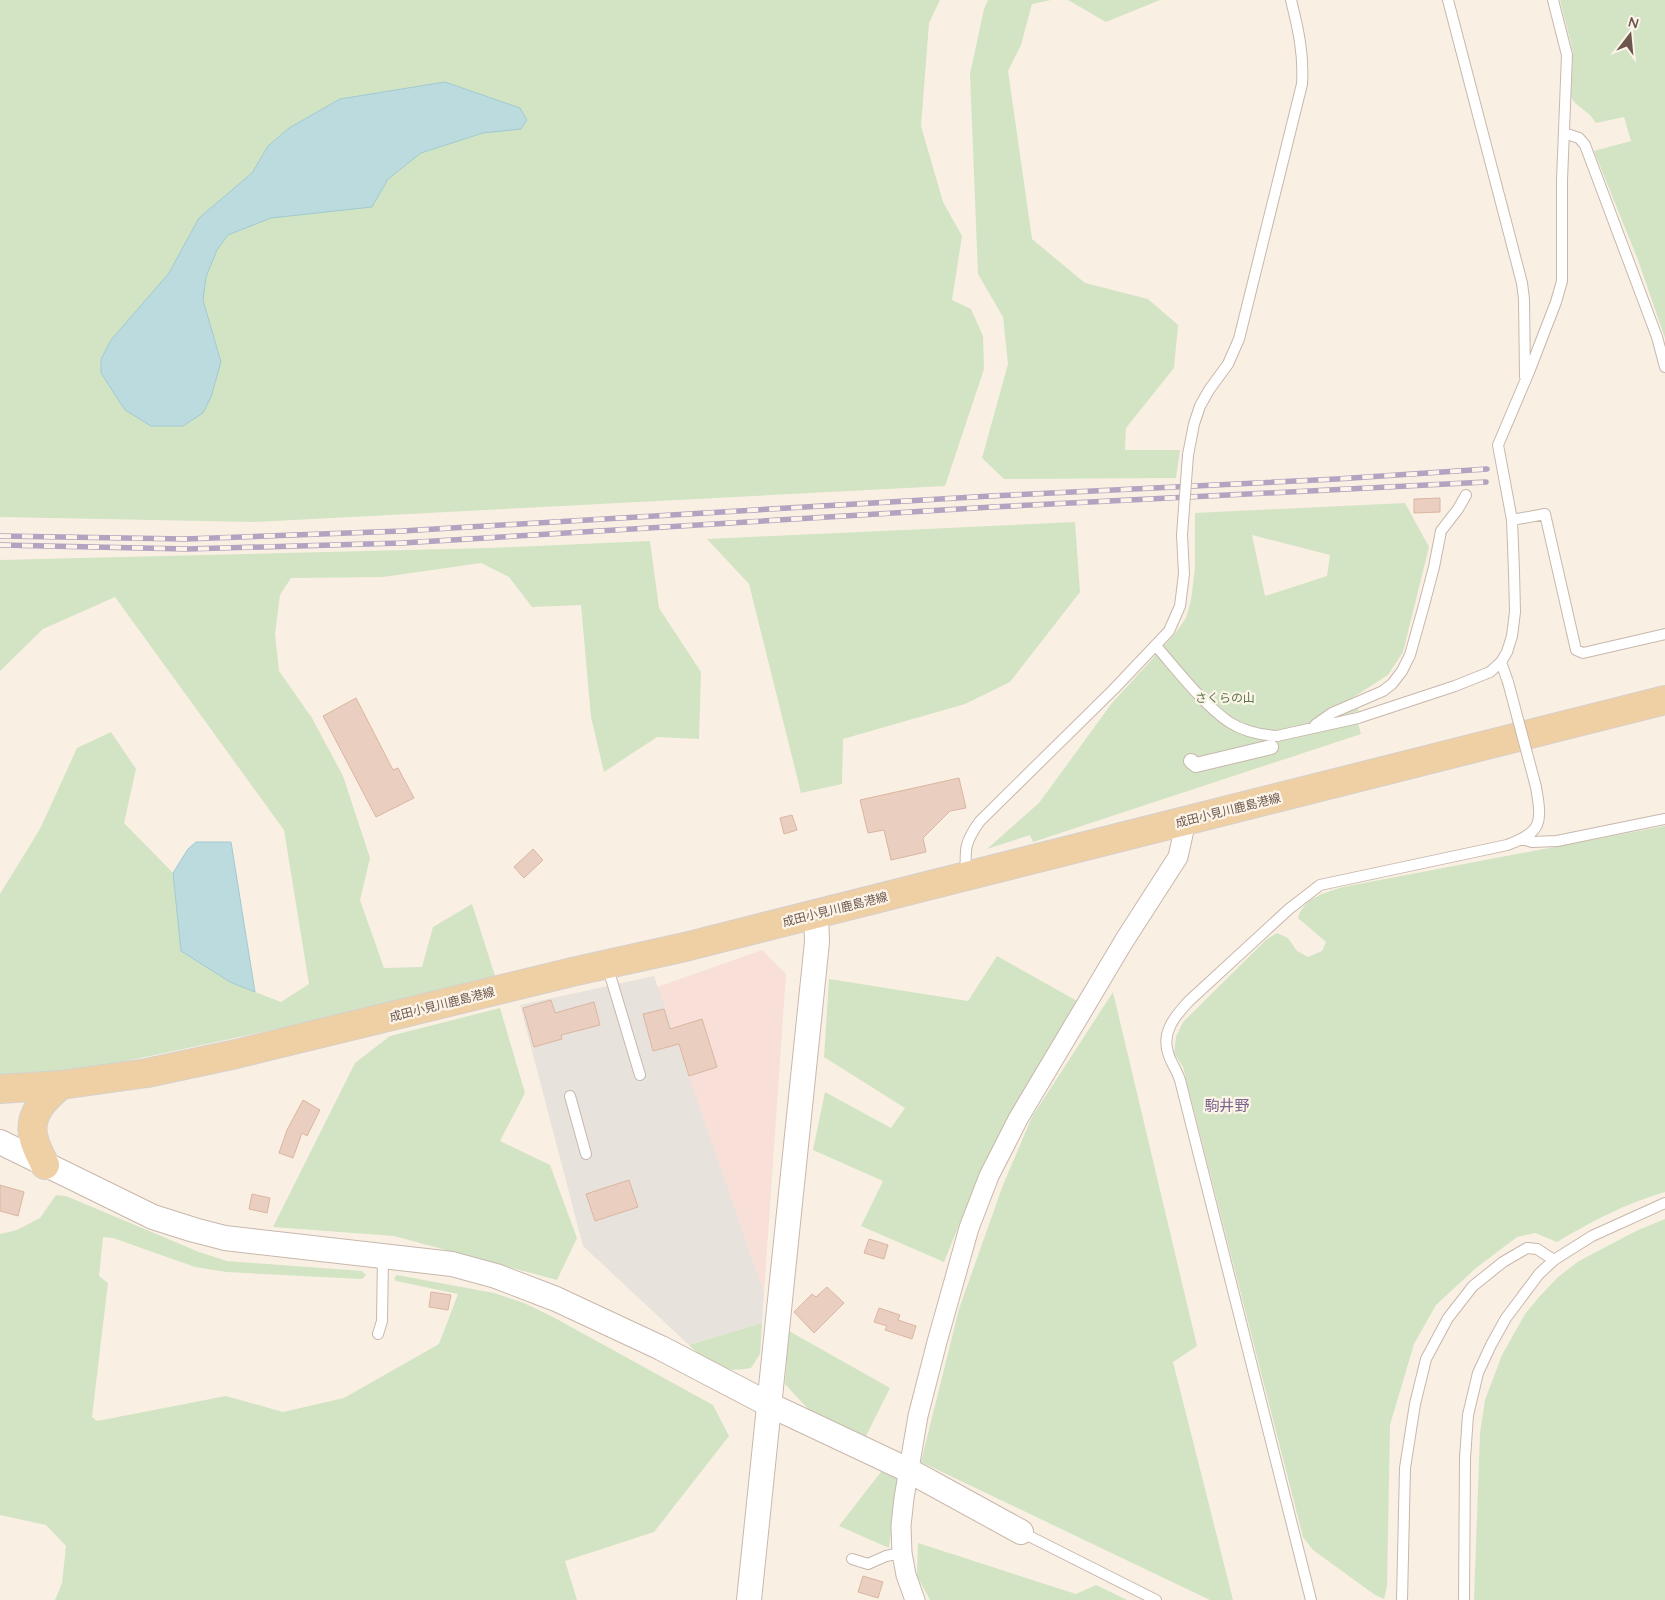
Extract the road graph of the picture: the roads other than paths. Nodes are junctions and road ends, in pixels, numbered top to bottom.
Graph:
1 (1291, 0) edge
2 (1448, 0) edge
3 (1553, 0) edge
4 (1564, 133) junction
5 (1665, 367) edge
6 (1525, 380) junction
7 (1466, 495) dead end
8 (1512, 520) junction
9 (1665, 634) edge
10 (1156, 646) junction
11 (1501, 662) junction
12 (1665, 700) edge
13 (1313, 727) junction
14 (1271, 747) dead end
15 (1191, 761) dead end
16 (1665, 820) edge
17 (1186, 821) junction
18 (1523, 840) junction
19 (966, 876) junction
20 (816, 914) junction
21 (607, 964) junction
22 (640, 1075) dead end
23 (62, 1085) junction
24 (0, 1089) edge
25 (570, 1096) dead end
26 (0, 1142) edge
27 (586, 1154) dead end
28 (45, 1165) junction
29 (1665, 1203) edge
30 (383, 1256) junction
31 (1554, 1260) junction
32 (378, 1334) dead end
33 (770, 1405) junction
34 (908, 1470) junction
35 (1021, 1532) joint
36 (902, 1552) junction
37 (852, 1559) dead end
38 (749, 1600) edge
39 (915, 1600) edge
40 (1156, 1600) edge
41 (1311, 1600) edge
42 (1402, 1600) edge
43 (1464, 1600) edge

1 - 10 lane, bridge
2 - 6 lane
3 - 4 lane
4 - 5 lane
4 - 6 lane
6 - 8 lane
7 - 13 lane
8 - 9 lane
8 - 11 lane
10 - 13 lane
10 - 19 lane
11 - 13 lane
11 - 18 lane, bridge
12 - 17 main road, 成田小見川鹿島港線
14 - 15 street
16 - 18 lane
17 - 19 main road, 成田小見川鹿島港線
17 - 34 street
18 - 41 lane
19 - 20 main road, 成田小見川鹿島港線
20 - 21 main road, 成田小見川鹿島港線
20 - 33 street
21 - 22 lane
21 - 23 main road, 成田小見川鹿島港線
23 - 24 main road, 成田小見川鹿島港線
23 - 28 main road
25 - 27 lane
26 - 28 street
28 - 30 street
29 - 31 lane
30 - 32 lane
30 - 33 street
31 - 42 lane
31 - 43 lane
33 - 34 street
33 - 38 street
34 - 35 street
34 - 36 street
35 - 40 lane
36 - 37 lane
36 - 39 street

